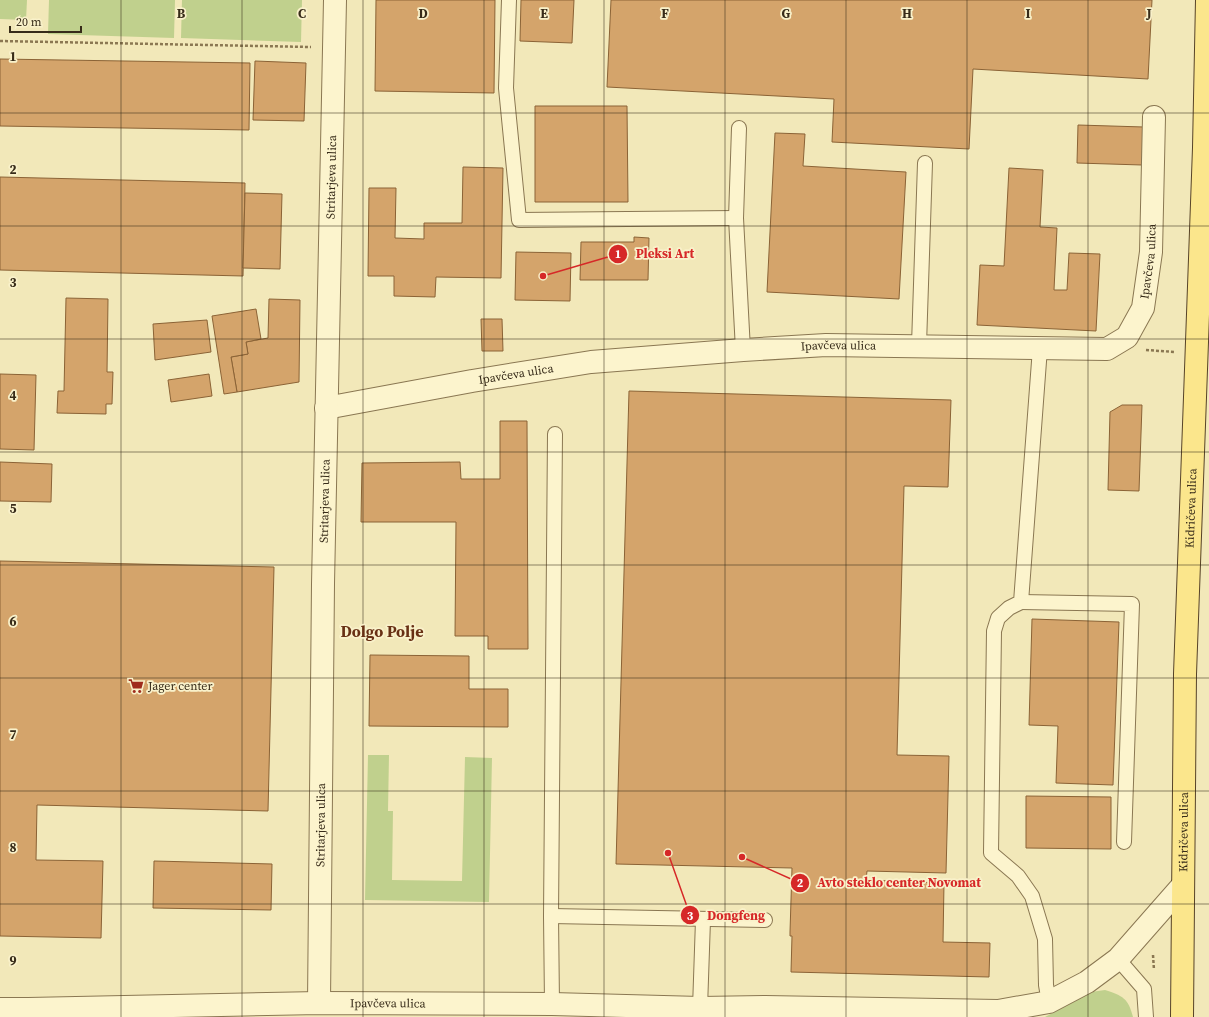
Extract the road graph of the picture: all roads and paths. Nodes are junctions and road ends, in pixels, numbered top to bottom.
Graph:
1 (335, 0) edge
2 (509, 0) edge
3 (1207, 0) edge
4 (0, 41) edge
5 (333, 47) junction
6 (1154, 117) dead end
7 (739, 128) dead end
8 (925, 163) dead end
9 (736, 218) junction
10 (919, 346) junction
11 (1040, 348) junction
12 (743, 350) junction
13 (326, 408) junction
14 (555, 434) dead end
15 (1021, 602) junction
16 (1124, 842) dead end
17 (1183, 885) junction
18 (551, 916) junction
19 (703, 920) junction
20 (765, 920) dead end
21 (1118, 959) junction
22 (1049, 1002) junction
23 (319, 1003) junction
24 (552, 1004) junction
25 (0, 1008) edge
26 (700, 1008) junction
27 (766, 1012) edge
28 (28, 1013) edge
29 (1146, 1017) edge
30 (1182, 1017) edge

1 - 5 street, Stritarjeva ulica
2 - 9 lane
3 - 17 main road, Kidričeva ulica
4 - 5 path
5 - 13 street, Stritarjeva ulica
6 - 11 street, Ipavčeva ulica
7 - 9 lane
8 - 10 lane
9 - 12 lane
10 - 11 street, Ipavčeva ulica
10 - 12 street, Ipavčeva ulica
11 - 15 lane
12 - 13 street, Ipavčeva ulica
13 - 23 street, Stritarjeva ulica
14 - 18 lane
15 - 16 lane
15 - 22 lane
17 - 21 street, Ipavčeva ulica
17 - 30 main road, Kidričeva ulica
18 - 19 lane
18 - 24 lane
19 - 20 lane
19 - 26 lane
21 - 22 street, Ipavčeva ulica
21 - 29 lane
22 - 27 street, Ipavčeva ulica
23 - 24 street, Ipavčeva ulica
23 - 28 street, Ipavčeva ulica
24 - 26 street, Ipavčeva ulica
25 - 28 street, Ipavčeva ulica
26 - 27 street, Ipavčeva ulica

